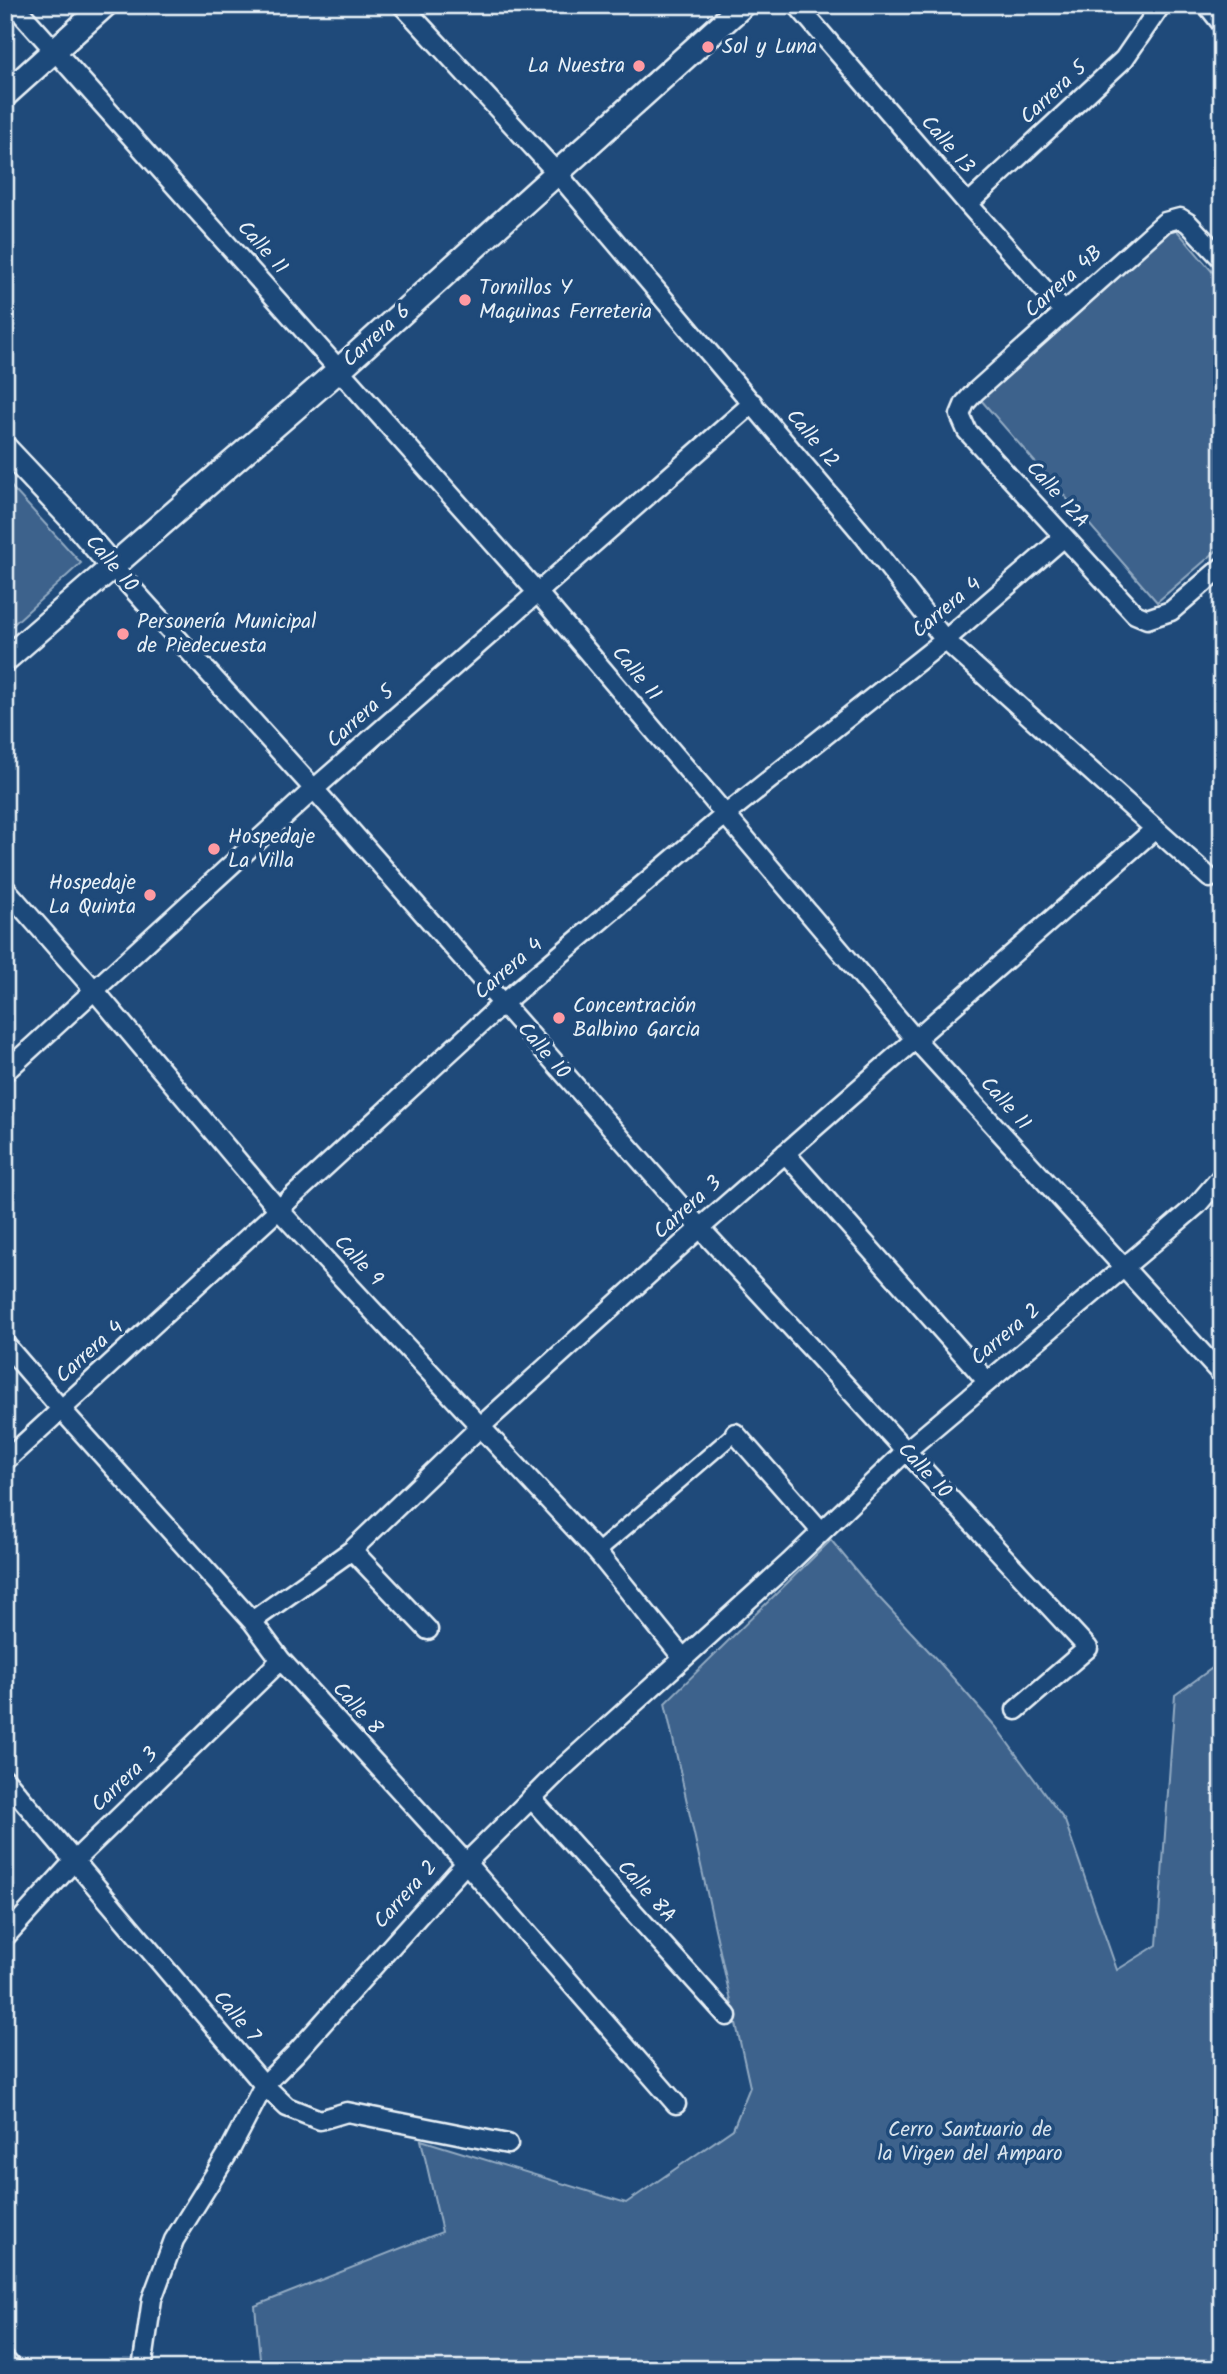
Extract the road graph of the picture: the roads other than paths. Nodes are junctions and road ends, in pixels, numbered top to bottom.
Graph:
1 (14, 5) edge
2 (105, 5) edge
3 (402, 5) edge
4 (743, 5) edge
5 (797, 5) edge
6 (1161, 5) edge
7 (1207, 5) edge
8 (1222, 24) edge
9 (54, 50) junction
10 (5, 96) edge
11 (558, 174) junction
12 (968, 204) junction
13 (1222, 259) edge
14 (1064, 312) junction
15 (340, 369) junction
16 (975, 392) joint
17 (752, 403) junction
18 (5, 448) edge
19 (1064, 537) junction
20 (111, 565) junction
21 (1222, 567) edge
22 (537, 592) junction
23 (945, 640) junction
24 (5, 660) edge
25 (314, 789) junction
26 (725, 815) junction
27 (1155, 829) junction
28 (1210, 878) dead end
29 (5, 888) edge
30 (95, 991) junction
31 (502, 1004) junction
32 (916, 1040) junction
33 (5, 1072) edge
34 (785, 1153) junction
35 (1222, 1176) edge
36 (279, 1210) junction
37 (700, 1228) junction
38 (1123, 1266) junction
39 (5, 1344) edge
40 (1222, 1375) edge
41 (987, 1381) junction
42 (61, 1409) junction
43 (480, 1427) junction
44 (735, 1433) joint
45 (906, 1451) junction
46 (5, 1461) edge
47 (821, 1531) junction
48 (352, 1550) junction
49 (597, 1552) junction
50 (252, 1621) junction
51 (428, 1630) dead end
52 (683, 1658) junction
53 (281, 1660) junction
54 (1016, 1710) dead end
55 (5, 1779) edge
56 (531, 1798) junction
57 (75, 1860) junction
58 (466, 1863) junction
59 (5, 1937) edge
60 (727, 2016) dead end
61 (264, 2085) junction
62 (676, 2104) dead end
63 (508, 2144) dead end
64 (5, 2361) edge
65 (13, 2369) edge
66 (142, 2369) edge

1 - 9 street, Calle 11
2 - 9 street
3 - 11 street, Calle 12
4 - 11 street, Carrera 6
5 - 12 street, Calle 13
6 - 12 street, Carrera 5
7 - 8 street
9 - 10 street
9 - 15 street, Calle 11
11 - 15 street, Carrera 6
11 - 17 street, Calle 12
12 - 14 street, Calle 13
13 - 14 street, Carrera 4B
14 - 16 street, Carrera 4B
15 - 20 street, Carrera 6
15 - 22 street, Calle 11
16 - 19 street, Calle 12A
17 - 22 street, Carrera 5
17 - 23 street, Calle 12
18 - 20 street, Calle 10
19 - 21 street, Calle 12A
19 - 23 street, Carrera 4
20 - 24 street, Carrera 6
20 - 25 street, Calle 10
22 - 25 street, Carrera 5
22 - 26 street, Calle 11
23 - 26 street, Carrera 4
23 - 27 street, Calle 12
25 - 30 street, Carrera 5
25 - 31 street, Calle 10
26 - 31 street, Carrera 4
26 - 32 street, Calle 11
27 - 28 street, Calle 12
27 - 32 street, Carrera 3
29 - 30 street, Calle 9
30 - 33 street, Carrera 5
30 - 36 street, Calle 9
31 - 36 street, Carrera 4
31 - 37 street, Calle 10
32 - 34 street, Carrera 3
32 - 38 street, Calle 11
34 - 37 street, Carrera 3
34 - 41 street
35 - 38 street, Carrera 2
36 - 42 street, Carrera 4
36 - 43 street, Calle 9
37 - 43 street, Carrera 3
37 - 45 street, Calle 10
38 - 40 street, Calle 11
38 - 41 street, Carrera 2
39 - 42 street, Calle 8
41 - 45 street, Carrera 2
42 - 46 street, Carrera 4
42 - 50 street, Calle 8
43 - 48 street, Carrera 3
43 - 49 street, Calle 9
44 - 47 street
44 - 49 street
45 - 47 street, Carrera 2
45 - 54 street, Calle 10
47 - 52 street, Carrera 2
48 - 50 street, Carrera 3
48 - 51 street
49 - 52 street, Calle 9
50 - 53 street, Calle 8
52 - 56 street, Carrera 2
53 - 57 street, Carrera 3
53 - 58 street, Calle 8
55 - 57 street, Calle 7
56 - 58 street, Carrera 2
56 - 60 street, Calle 8A
57 - 59 street, Carrera 3
57 - 61 street, Calle 7
58 - 61 street, Carrera 2
58 - 62 street, Calle 8
61 - 63 street, Calle 7
61 - 66 street, Carrera 2
64 - 65 street

